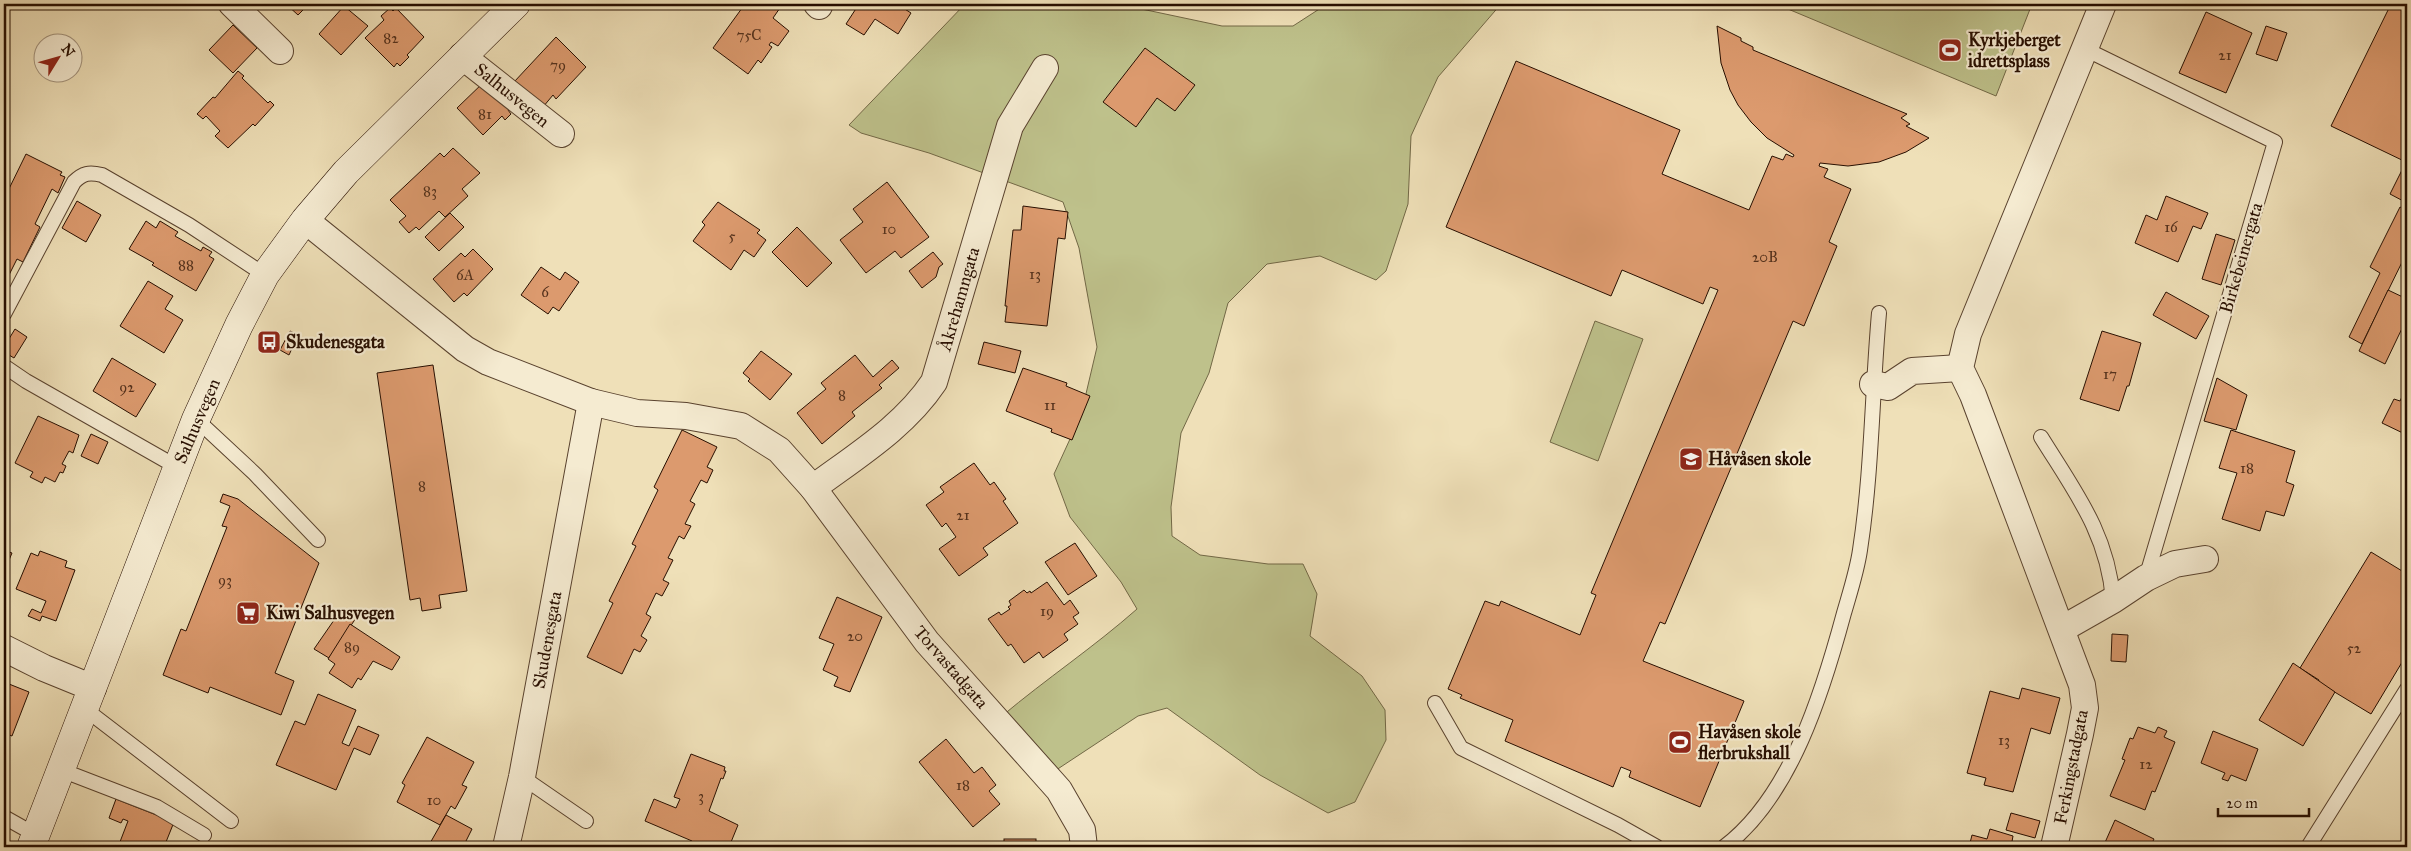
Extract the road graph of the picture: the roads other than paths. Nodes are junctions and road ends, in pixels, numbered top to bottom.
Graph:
1 (232, 4) edge
2 (516, 4) edge
3 (2103, 4) edge
4 (2085, 49) junction
5 (280, 51) dead end
6 (462, 56) junction
7 (1045, 68) dead end
8 (561, 134) dead end
9 (305, 220) junction
10 (265, 275) junction
11 (1879, 313) dead end
12 (4, 314) edge
13 (4, 366) edge
14 (1960, 368) junction
15 (1873, 384) junction
16 (591, 402) junction
17 (196, 419) junction
18 (2041, 437) dead end
19 (177, 467) junction
20 (813, 488) junction
21 (318, 540) dead end
22 (2205, 559) dead end
23 (2146, 578) junction
24 (2114, 600) junction
25 (2062, 629) junction
26 (4, 648) edge
27 (2407, 689) edge
28 (89, 699) junction
29 (1435, 703) dead end
30 (61, 770) junction
31 (522, 777) junction
32 (4, 817) edge
33 (231, 821) dead end
34 (586, 821) dead end
35 (204, 835) dead end
36 (34, 841) edge
37 (506, 847) edge
38 (1084, 847) edge
39 (1657, 847) edge
40 (1724, 847) edge
41 (2054, 847) edge
42 (2308, 847) edge

1 - 5 street
2 - 6 main road, Salhusvegen
3 - 4 street
4 - 14 street
4 - 23 lane, Birkebeinergata
6 - 8 street, Salhusvegen
6 - 9 main road, Salhusvegen
7 - 20 street, Åkrehamngata
9 - 10 main road, Salhusvegen
9 - 16 street
10 - 12 lane
10 - 17 main road, Salhusvegen
11 - 15 lane
13 - 19 lane
14 - 15 street
14 - 25 street
15 - 40 lane
16 - 20 street
16 - 31 street, Skudenesgata
17 - 19 main road, Salhusvegen
17 - 21 lane
18 - 24 lane
19 - 28 main road, Salhusvegen
20 - 38 street, Torvastadgata
22 - 23 street
23 - 24 street
24 - 25 street
25 - 41 street, Ferkingstadgata
26 - 28 street
27 - 42 lane
28 - 30 main road, Salhusvegen
28 - 33 lane
29 - 39 lane
30 - 35 lane
30 - 36 main road, Salhusvegen
31 - 34 lane
31 - 37 street, Skudenesgata
32 - 36 lane

